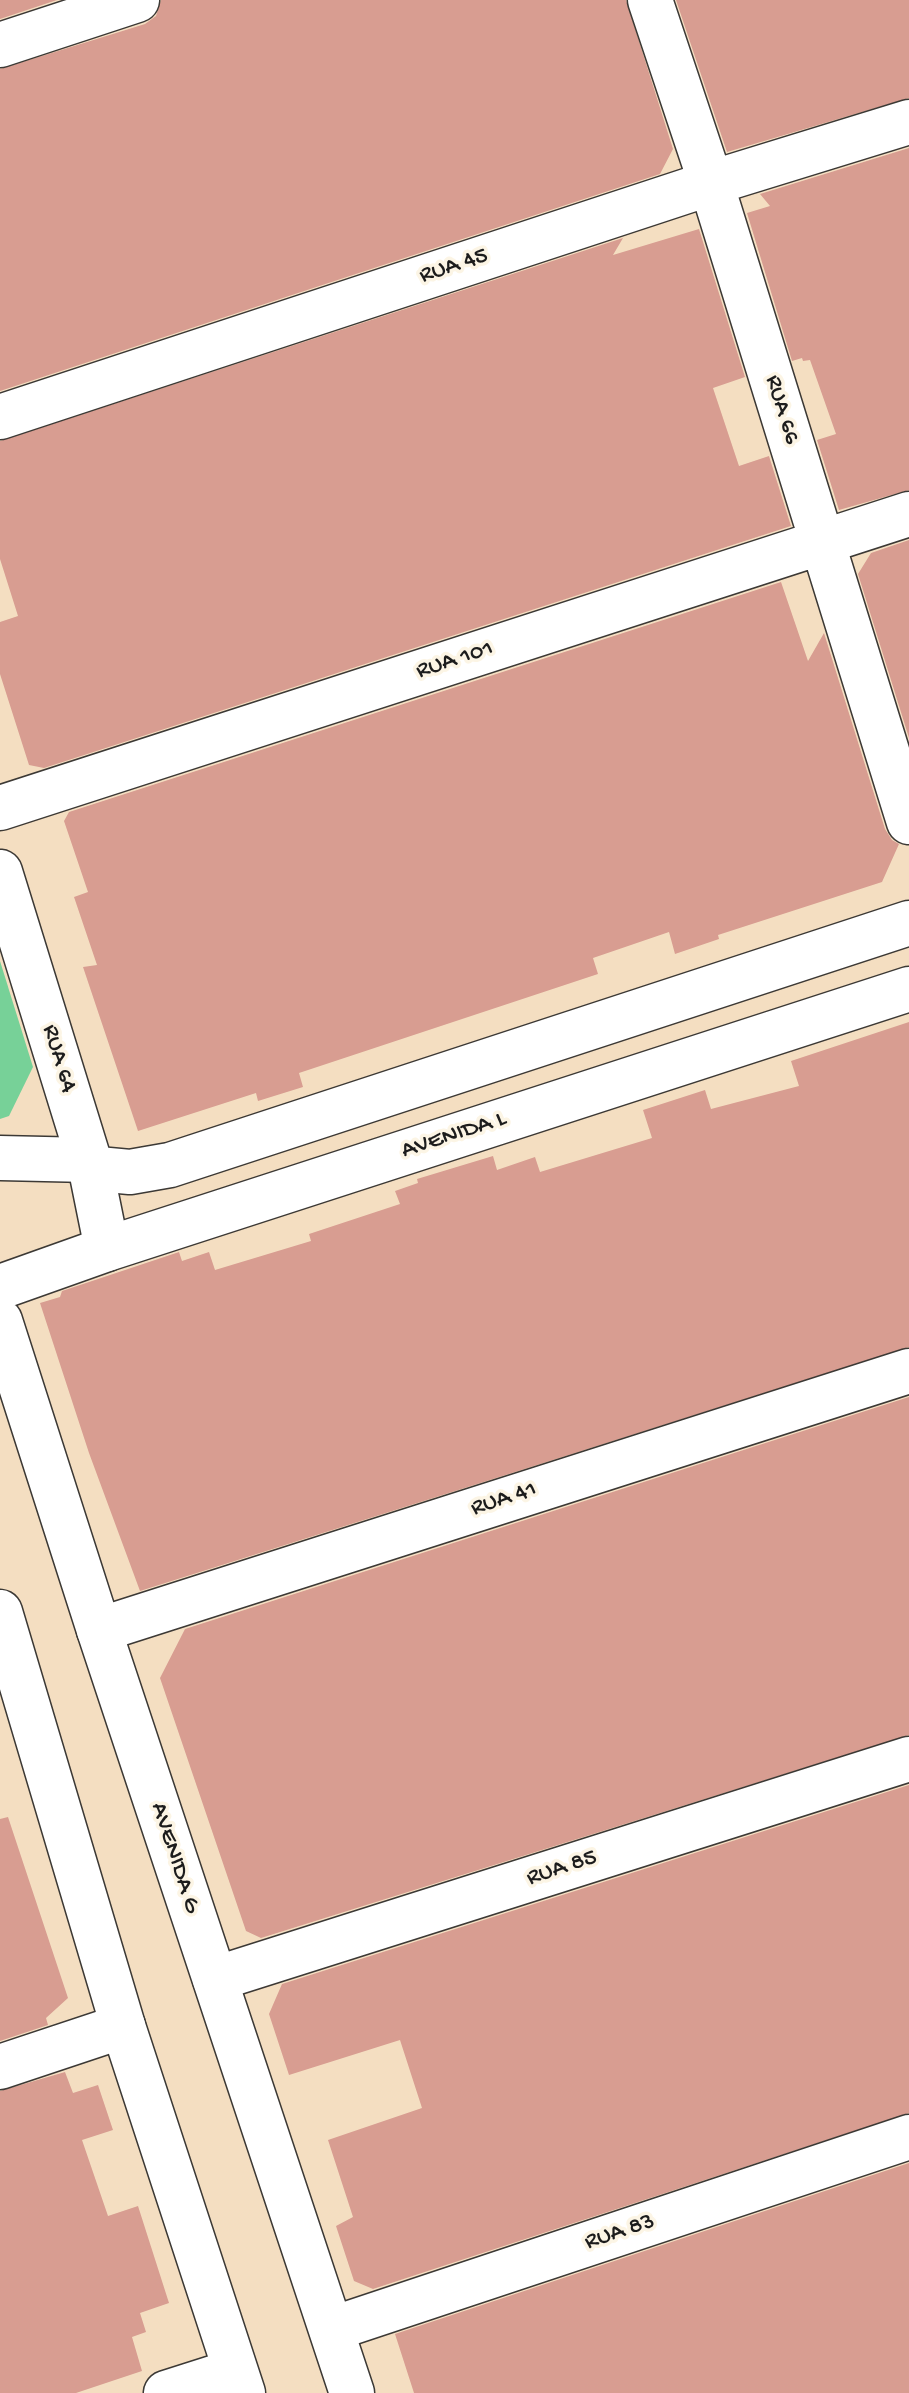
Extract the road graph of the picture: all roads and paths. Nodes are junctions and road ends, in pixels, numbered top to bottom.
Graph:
1 (137, 0) edge
2 (650, 0) edge
3 (0, 45) edge
4 (909, 122) edge
5 (711, 183) junction
6 (0, 417) edge
7 (909, 514) edge
8 (822, 542) junction
9 (0, 808) edge
10 (909, 822) edge
11 (0, 872) edge
12 (909, 923) edge
13 (909, 989) edge
14 (0, 1158) edge
15 (89, 1160) junction
16 (107, 1249) junction
17 (0, 1287) edge
18 (0, 1321) edge
19 (909, 1371) edge
20 (0, 1612) edge
21 (99, 1630) junction
22 (9, 1673) edge
23 (909, 1759) edge
24 (215, 1979) junction
25 (123, 2026) junction
26 (0, 2067) edge
27 (909, 2137) edge
28 (332, 2329) junction
29 (239, 2382) edge
30 (166, 2393) edge
31 (352, 2393) edge

1 - 3 street
2 - 5 street, RUA 66
4 - 5 street, RUA 45
5 - 6 street, RUA 45
5 - 8 street, RUA 66
7 - 8 street, RUA 101
8 - 9 street, RUA 101
8 - 10 street, RUA 66
11 - 15 street, RUA 64
12 - 15 street
13 - 16 street, AVENIDA L
14 - 15 street
15 - 16 street, RUA 64
16 - 17 street, AVENIDA L
18 - 21 street, AVENIDA G
19 - 21 street, RUA 41
20 - 22 street
21 - 24 street, AVENIDA G
22 - 25 street
23 - 24 street, RUA 85
24 - 28 street, AVENIDA G
25 - 26 street
25 - 29 street
27 - 28 street, RUA 83
28 - 31 street, AVENIDA G
29 - 30 street

